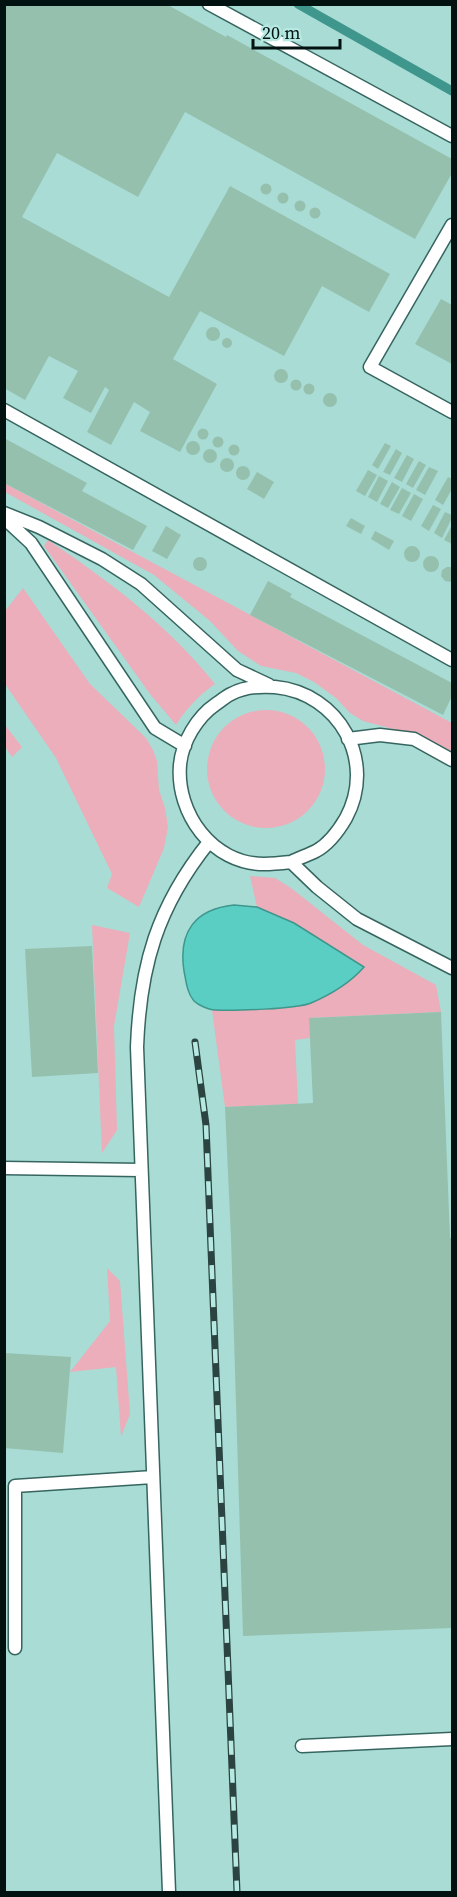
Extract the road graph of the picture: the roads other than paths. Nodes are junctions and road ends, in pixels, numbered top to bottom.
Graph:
1 (209, 4) edge
2 (453, 136) edge
3 (453, 225) edge
4 (4, 410) edge
5 (453, 412) edge
6 (4, 513) edge
7 (4, 518) edge
8 (453, 660) edge
9 (273, 687) junction
10 (348, 739) junction
11 (185, 746) junction
12 (453, 760) edge
13 (209, 842) junction
14 (291, 862) junction
15 (453, 969) edge
16 (5, 1169) edge
17 (141, 1170) junction
18 (153, 1477) junction
19 (15, 1648) dead end
20 (453, 1739) edge
21 (302, 1746) dead end
22 (169, 1893) edge

1 - 2 lane
3 - 5 lane
4 - 8 lane
6 - 9 lane
7 - 11 lane
9 - 10 lane
9 - 11 lane
10 - 12 lane
10 - 14 lane
11 - 13 lane
13 - 14 lane
13 - 17 lane
14 - 15 lane
16 - 17 lane
17 - 18 lane
18 - 19 lane
18 - 22 lane
20 - 21 lane

